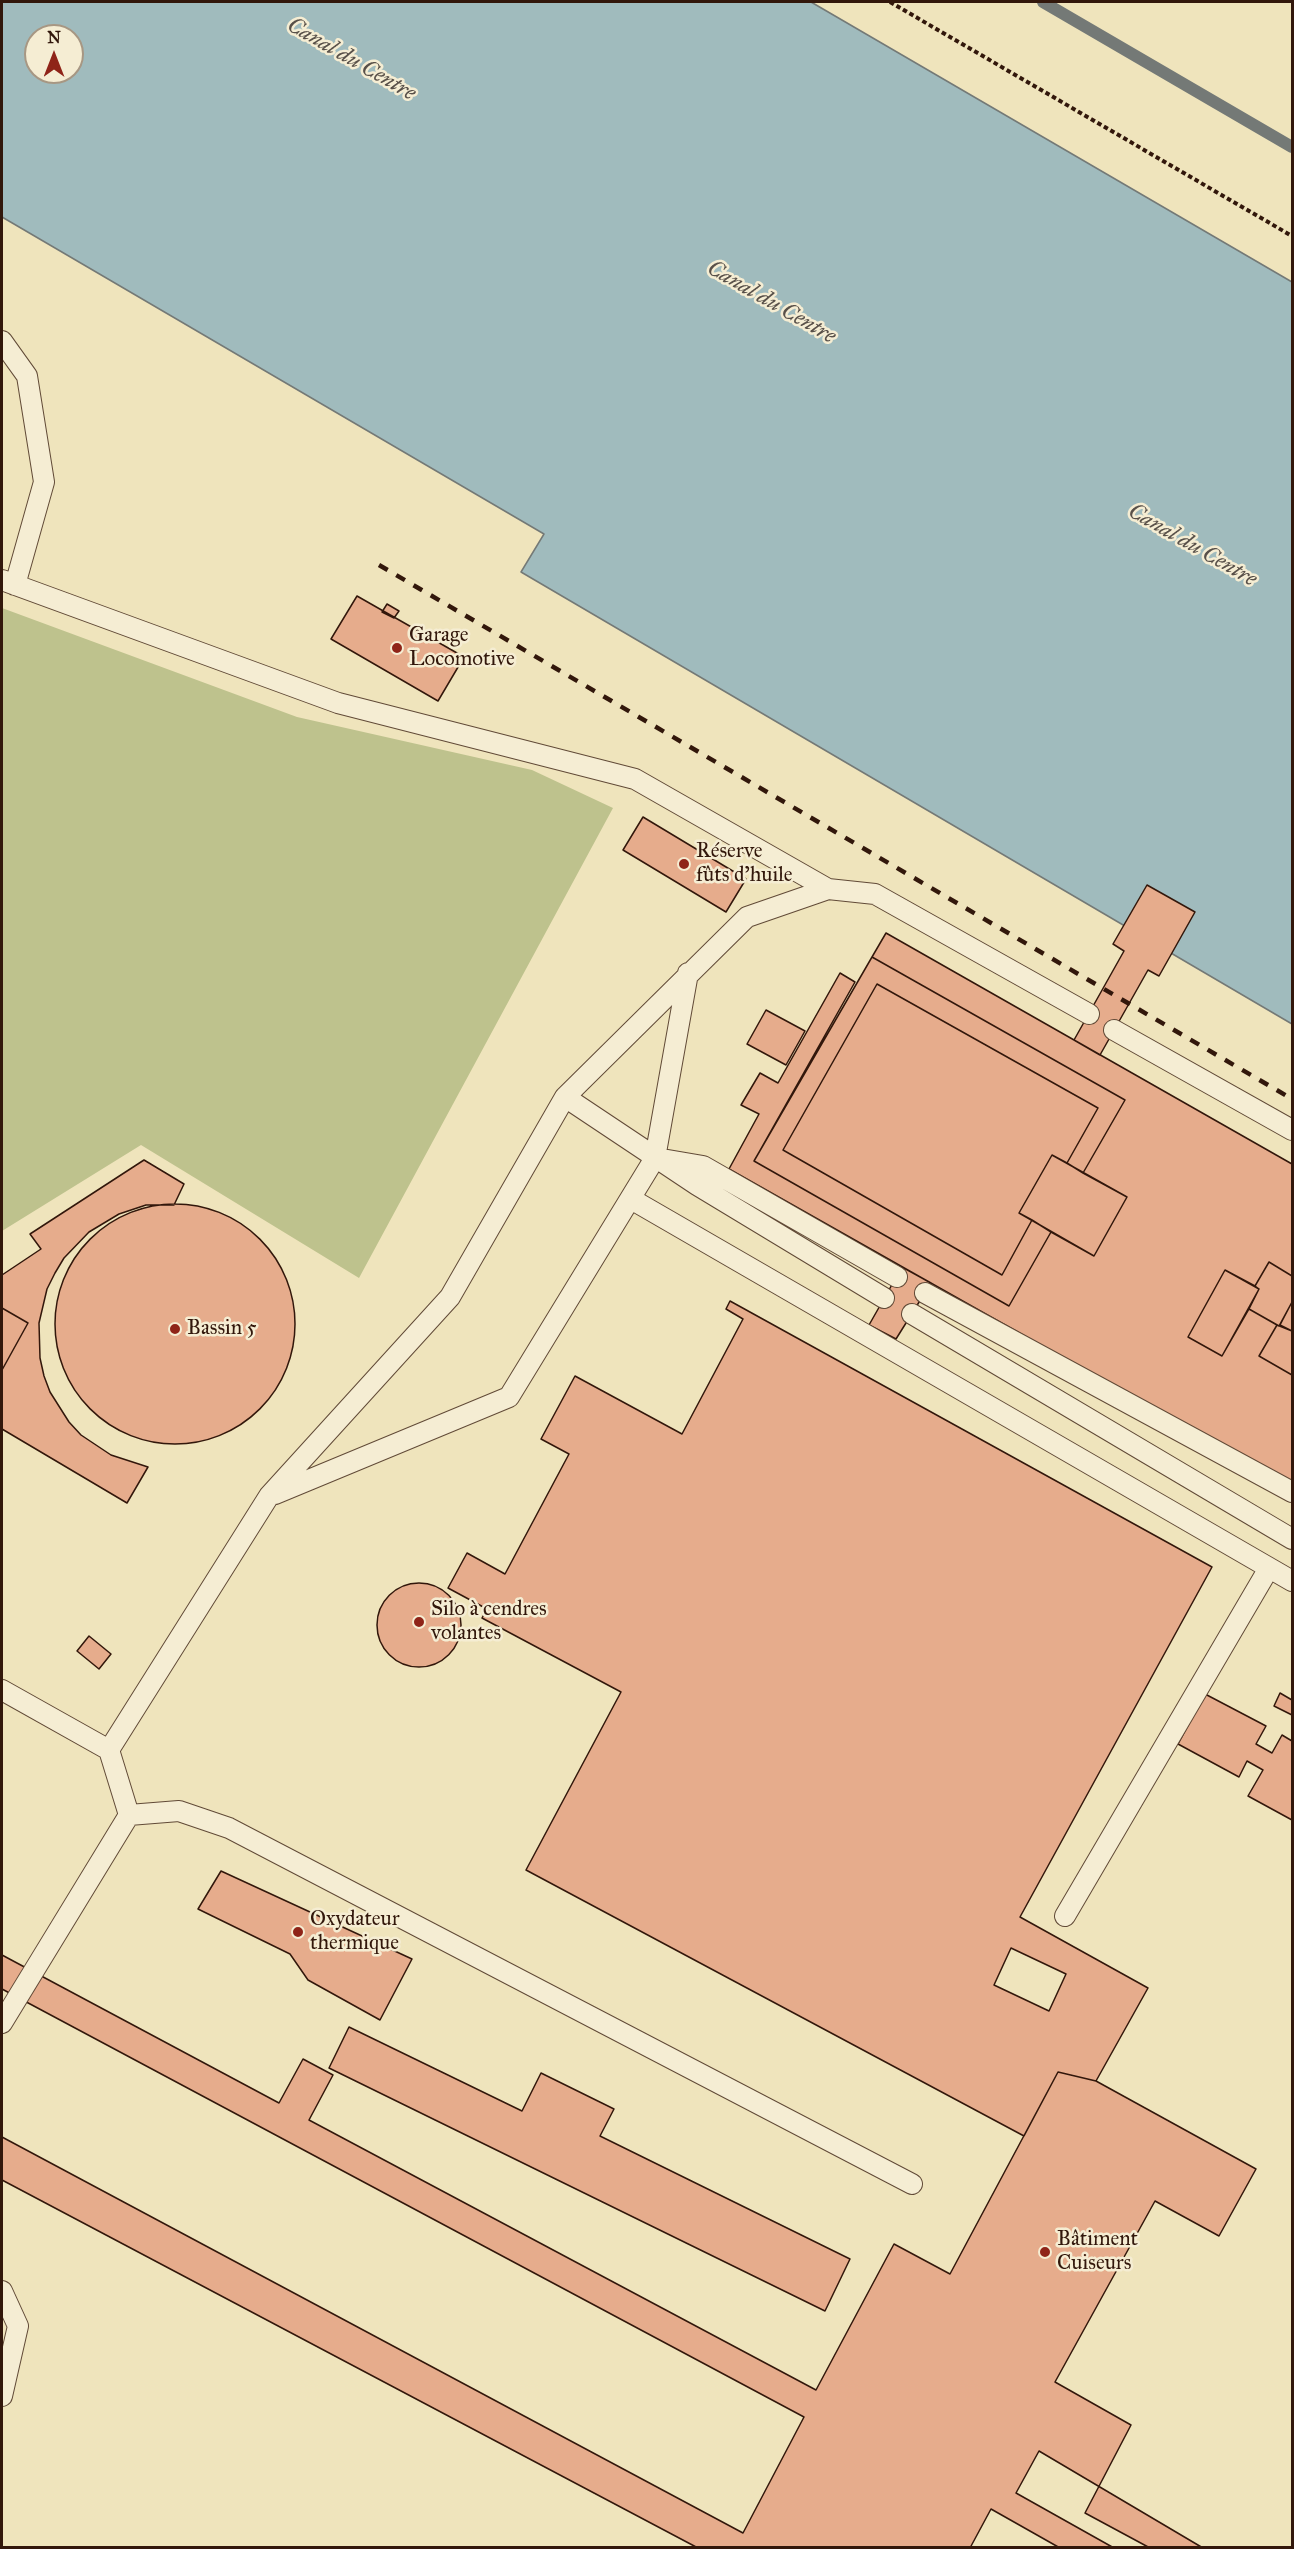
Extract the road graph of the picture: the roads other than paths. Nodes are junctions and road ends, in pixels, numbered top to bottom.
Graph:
1 (2, 341) edge
2 (8, 582) edge
3 (828, 889) junction
4 (688, 974) junction
5 (1089, 1014) dead end
6 (1114, 1030) dead end
7 (565, 1097) junction
8 (1293, 1130) edge
9 (655, 1158) junction
10 (630, 1199) junction
11 (897, 1276) dead end
12 (925, 1293) dead end
13 (884, 1298) dead end
14 (912, 1314) dead end
15 (1293, 1492) edge
16 (269, 1496) junction
17 (1293, 1539) edge
18 (1269, 1568) junction
19 (1293, 1581) edge
20 (2, 1690) edge
21 (109, 1750) junction
22 (129, 1815) junction
23 (1065, 1916) dead end
24 (2, 2023) edge
25 (912, 2184) dead end
26 (2, 2291) edge
27 (2, 2396) edge

1 - 2 lane
2 - 3 lane
3 - 4 lane
3 - 5 lane
4 - 7 lane
4 - 9 lane
6 - 8 lane
7 - 9 lane
7 - 16 lane
9 - 10 lane
9 - 11 lane
9 - 13 lane
10 - 16 lane
10 - 18 lane
12 - 15 lane
14 - 17 lane
16 - 21 lane
18 - 19 lane
18 - 23 lane
20 - 21 lane
21 - 22 lane
22 - 24 lane
22 - 25 lane
26 - 27 lane

